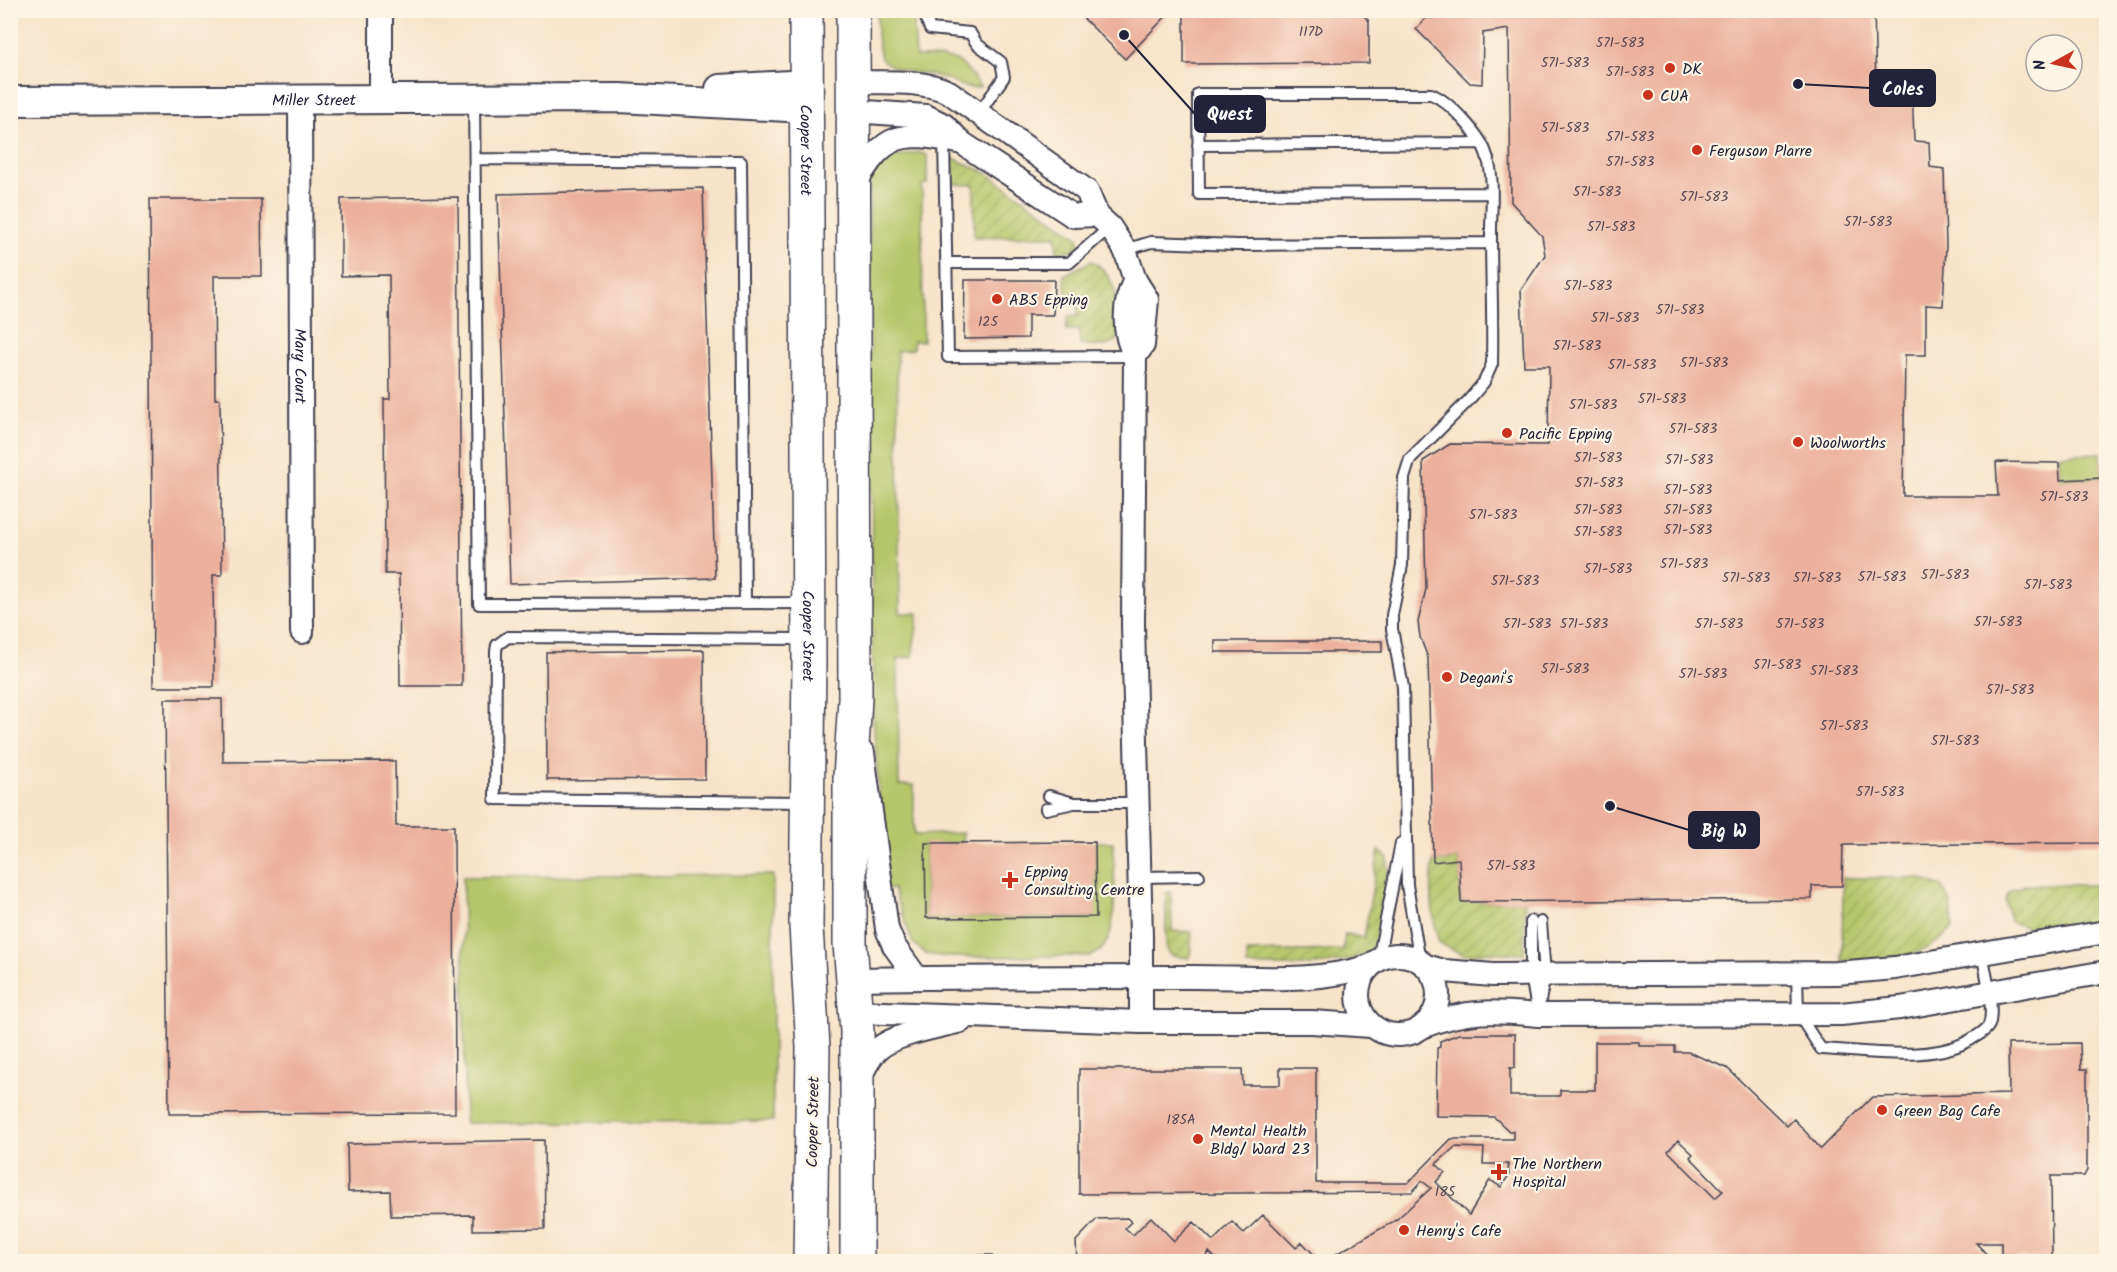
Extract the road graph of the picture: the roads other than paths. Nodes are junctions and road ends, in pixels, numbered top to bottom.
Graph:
1 (381, 10) edge
2 (806, 10) edge
3 (853, 10) edge
4 (923, 10) edge
5 (807, 96) junction
6 (853, 97) junction
7 (381, 98) junction
8 (300, 99) junction
9 (474, 99) junction
10 (10, 101) edge
11 (979, 112) junction
12 (950, 136) junction
13 (1481, 143) junction
14 (1198, 145) junction
15 (476, 159) junction
16 (853, 188) junction
17 (1490, 193) junction
18 (1103, 221) junction
19 (1491, 243) junction
20 (1125, 250) junction
21 (947, 263) junction
22 (1135, 356) junction
23 (746, 603) junction
24 (808, 603) junction
25 (302, 632) dead end
26 (809, 639) junction
27 (855, 699) junction
28 (1049, 796) dead end
29 (807, 802) junction
30 (1074, 803) junction
31 (1136, 803) junction
32 (1046, 809) dead end
33 (1404, 825) junction
34 (1199, 876) dead end
35 (1140, 877) junction
36 (1536, 921) dead end
37 (2106, 932) edge
38 (1982, 952) junction
39 (1374, 963) junction
40 (1423, 964) junction
41 (2106, 972) edge
42 (1797, 973) junction
43 (1538, 975) junction
44 (1141, 977) junction
45 (917, 978) junction
46 (853, 979) junction
47 (808, 980) junction
48 (1989, 992) junction
49 (812, 1012) junction
50 (856, 1012) junction
51 (1798, 1014) junction
52 (980, 1015) junction
53 (1538, 1015) junction
54 (1141, 1022) junction
55 (1371, 1026) junction
56 (1424, 1026) junction
57 (856, 1085) junction
58 (810, 1262) edge
59 (857, 1262) edge

1 - 7 street
2 - 5 main road, Cooper Street
3 - 6 main road
4 - 11 lane
5 - 6 main road
5 - 9 street, Miller Street
5 - 24 main road, Cooper Street
6 - 11 street
6 - 12 street
6 - 16 main road
7 - 8 street, Miller Street
7 - 9 street, Miller Street
8 - 10 street, Miller Street
8 - 25 street, Mary Court
9 - 15 lane
11 - 18 street
12 - 16 street
12 - 18 street
12 - 21 lane
13 - 14 lane
13 - 14 lane
13 - 17 lane
14 - 17 lane
15 - 23 lane
15 - 23 lane
16 - 27 main road
17 - 19 lane
18 - 20 street
18 - 21 lane
19 - 20 lane
19 - 33 lane
20 - 22 street
21 - 22 lane
22 - 31 street
23 - 24 lane
24 - 26 main road, Cooper Street
26 - 29 main road, Cooper Street
26 - 29 lane
27 - 45 street
27 - 46 main road
28 - 30 lane
29 - 47 main road, Cooper Street
30 - 31 lane
30 - 32 lane
31 - 35 street
33 - 39 lane
33 - 40 lane
34 - 35 lane
35 - 44 street
36 - 43 lane
37 - 38 street
38 - 42 street
38 - 48 lane
39 - 40 street
39 - 44 street
39 - 55 street
40 - 43 street
40 - 56 street
41 - 48 street
42 - 43 street
42 - 51 lane
43 - 53 lane
44 - 45 street
44 - 54 street
45 - 46 street
46 - 47 main road
46 - 50 main road
47 - 49 main road, Cooper Street
48 - 51 street
48 - 51 lane
49 - 50 main road
49 - 58 main road, Cooper Street
50 - 52 street
50 - 57 main road
51 - 53 street
52 - 54 street
52 - 57 street
53 - 56 street
54 - 55 street
55 - 56 street
57 - 59 main road

